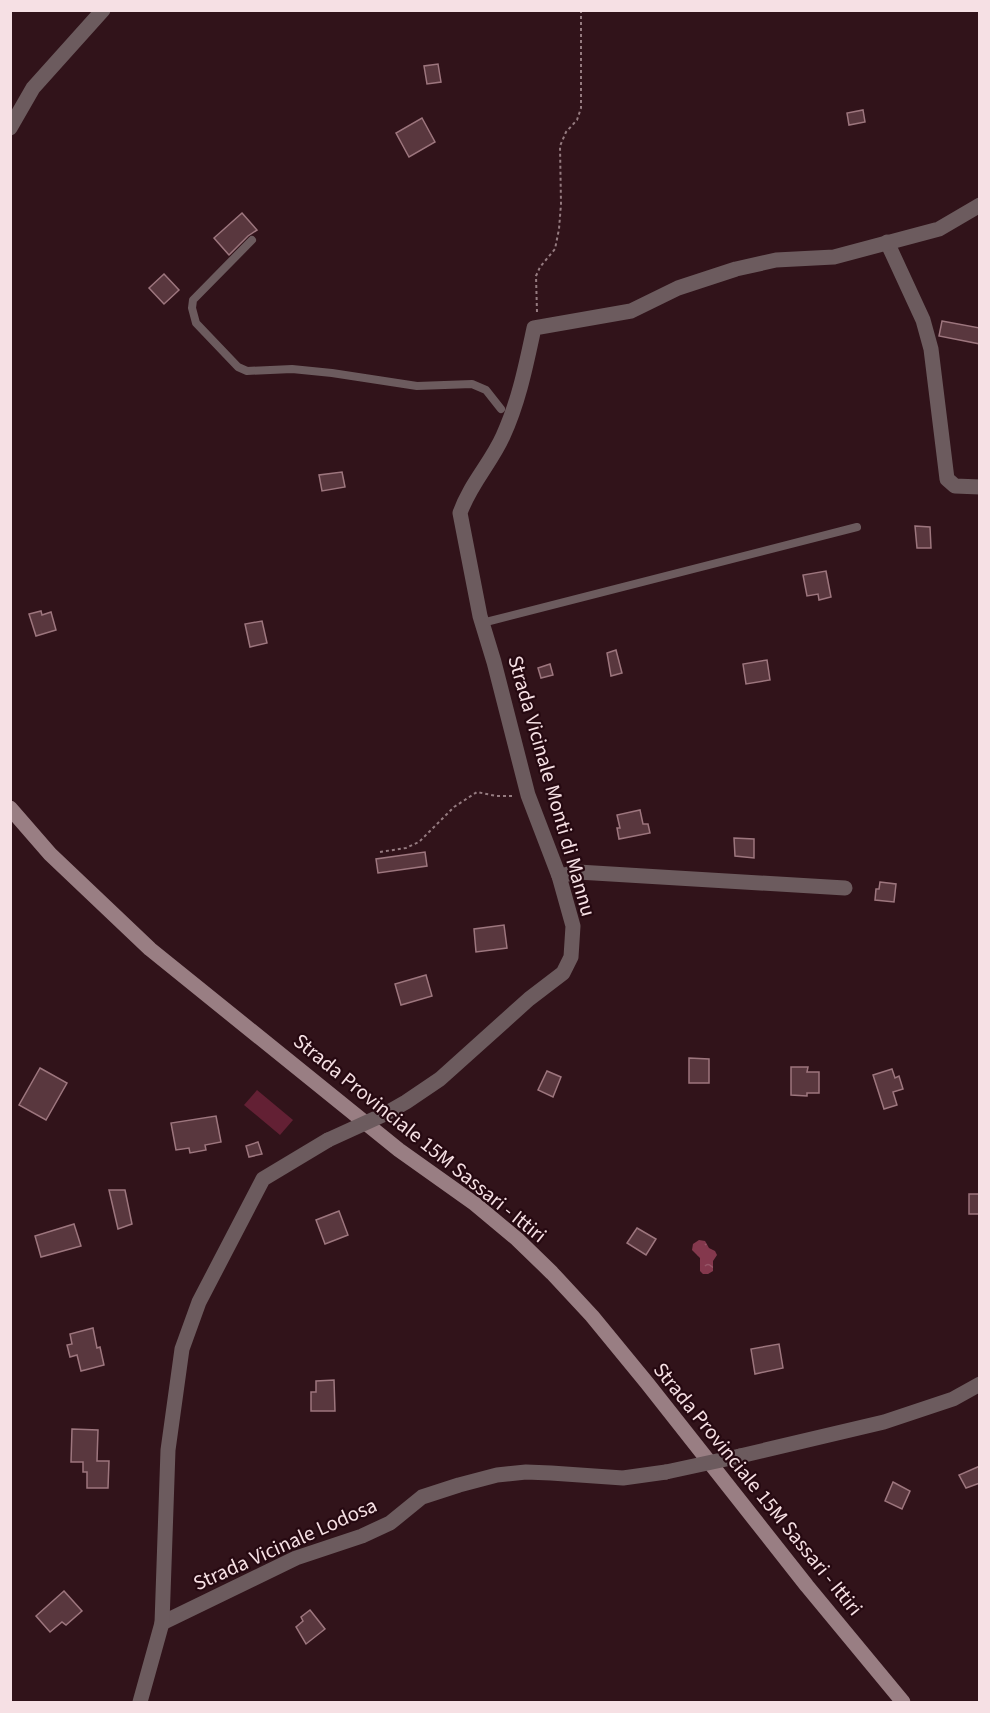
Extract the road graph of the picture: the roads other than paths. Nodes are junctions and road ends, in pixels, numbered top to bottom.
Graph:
1 (103, 10) edge
2 (10, 128) edge
3 (980, 205) edge
4 (252, 240) dead end
5 (887, 242) junction
6 (501, 409) dead end
7 (980, 486) edge
8 (857, 527) dead end
9 (482, 623) junction
10 (10, 808) edge
11 (559, 876) junction
12 (845, 888) dead end
13 (980, 1384) edge
14 (162, 1623) junction
15 (140, 1702) edge
16 (903, 1702) edge

1 - 2 street
3 - 5 street
4 - 6 lane
5 - 7 street
5 - 9 street, Strada Vicinale Monti di Mannu
8 - 9 lane
9 - 11 street, Strada Vicinale Monti di Mannu
10 - 16 main road, Strada Provinciale 15M Sassari - Ittiri
11 - 12 street
11 - 14 street, Strada Vicinale Monti di Mannu, bridge
13 - 14 street, Strada Vicinale Lodosa, bridge
14 - 15 street, Strada Vicinale Monti di Mannu

